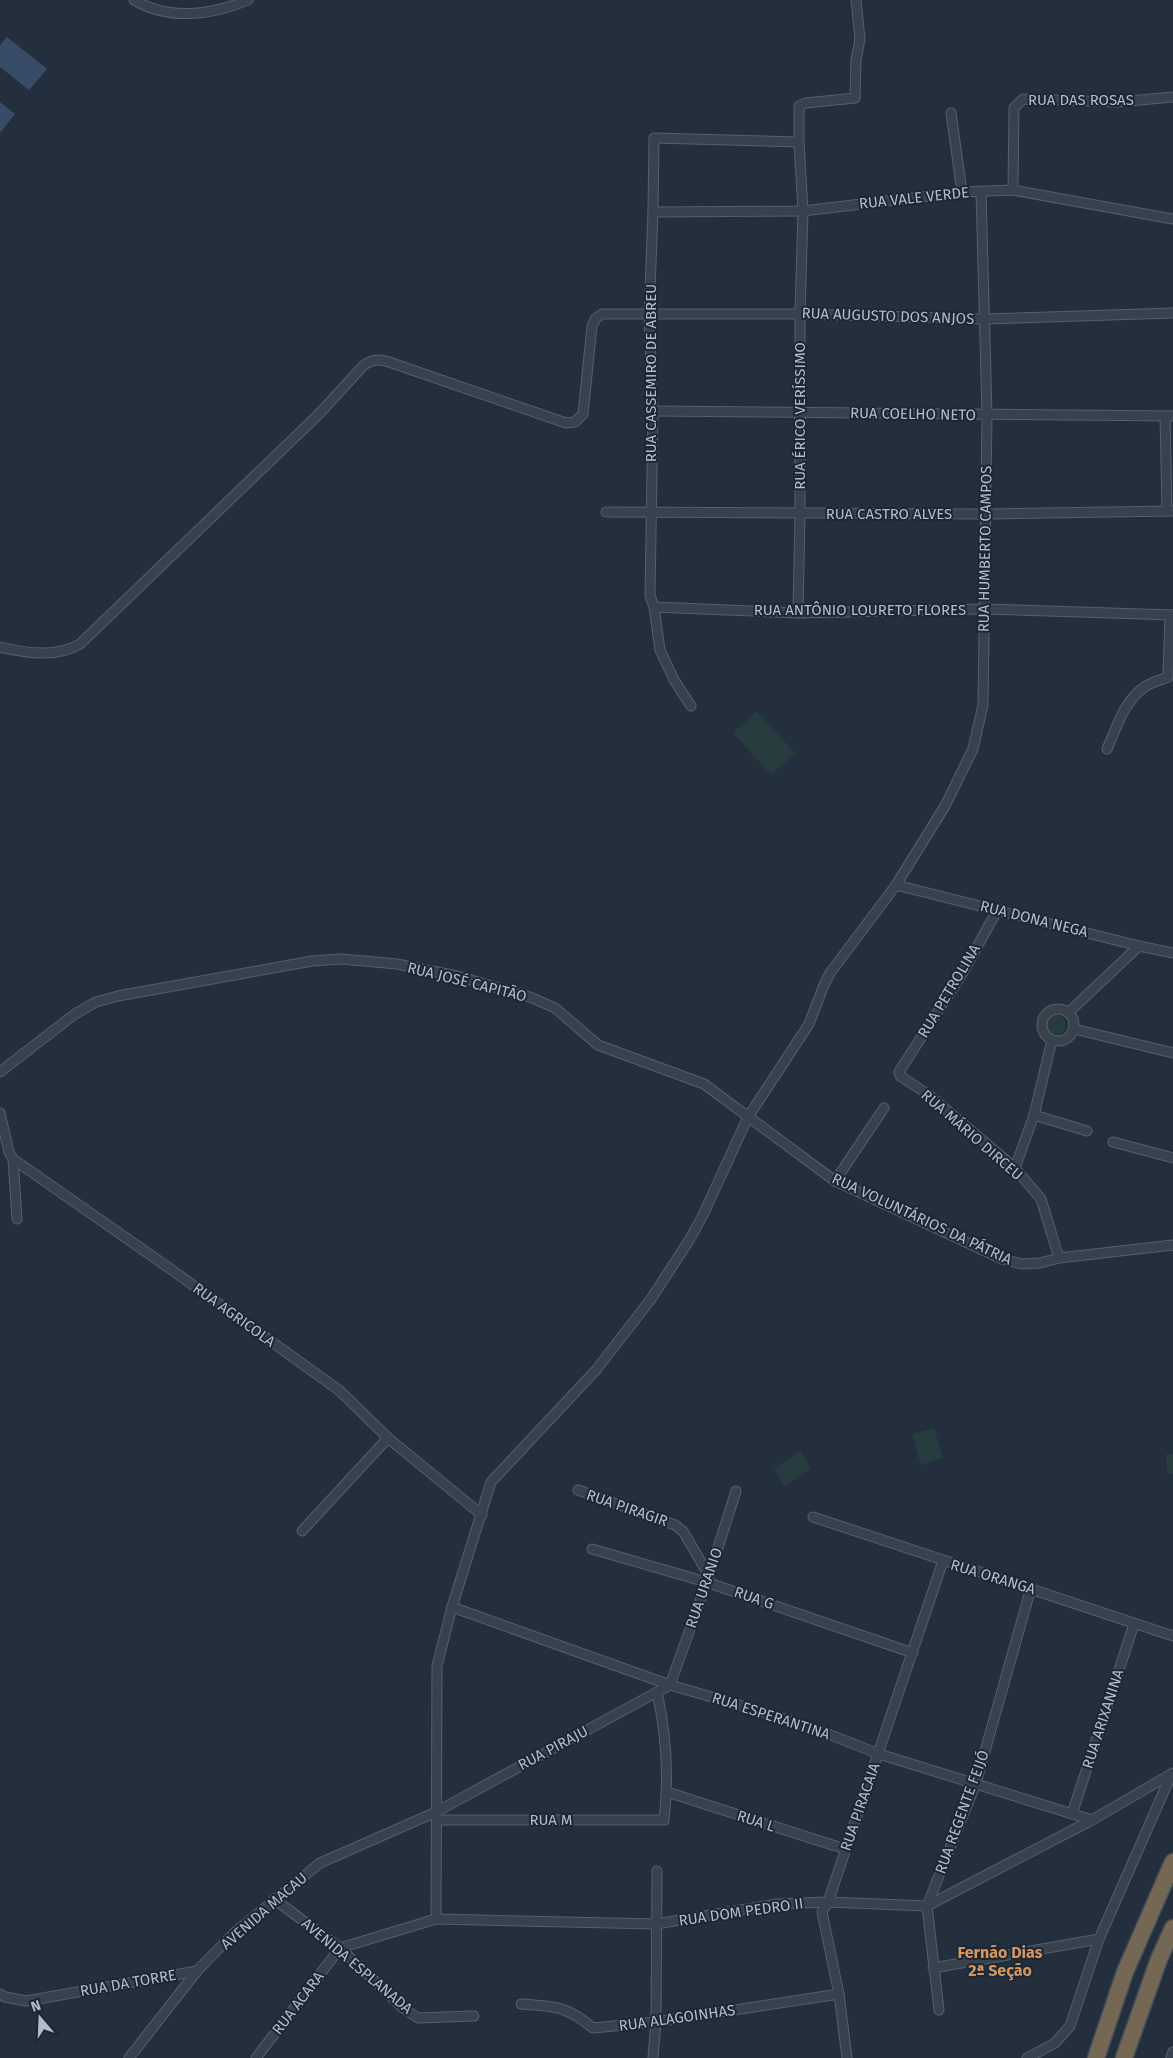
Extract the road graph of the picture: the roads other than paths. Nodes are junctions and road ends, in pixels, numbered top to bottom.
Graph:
1 (134, 0) edge
2 (248, 0) edge
3 (856, 0) edge
4 (1173, 97) edge
5 (951, 113) dead end
6 (799, 142) junction
7 (1013, 190) junction
8 (981, 191) junction
9 (962, 192) junction
10 (804, 211) junction
11 (653, 212) junction
12 (1173, 219) edge
13 (1173, 313) edge
14 (800, 314) junction
15 (649, 315) junction
16 (984, 319) junction
17 (653, 411) junction
18 (800, 412) junction
19 (987, 415) junction
20 (1169, 416) edge
21 (651, 511) junction
22 (1170, 511) edge
23 (606, 512) dead end
24 (800, 514) junction
25 (985, 514) junction
26 (654, 607) junction
27 (984, 609) junction
28 (798, 613) junction
29 (1171, 615) edge
30 (0, 647) edge
31 (691, 706) dead end
32 (1107, 749) dead end
33 (896, 885) junction
34 (998, 909) junction
35 (1139, 946) junction
36 (1173, 953) edge
37 (1069, 1012) junction
38 (1074, 1029) junction
39 (1052, 1040) junction
40 (1173, 1053) edge
41 (0, 1072) edge
42 (899, 1072) joint
43 (884, 1108) dead end
44 (0, 1113) edge
45 (1034, 1115) junction
46 (748, 1118) junction
47 (1087, 1131) dead end
48 (1113, 1142) dead end
49 (1173, 1158) edge
50 (13, 1159) junction
51 (1015, 1168) junction
52 (835, 1181) junction
53 (17, 1218) dead end
54 (1173, 1245) edge
55 (1060, 1258) junction
56 (388, 1438) junction
57 (578, 1490) dead end
58 (736, 1491) dead end
59 (482, 1515) junction
60 (813, 1517) dead end
61 (302, 1531) dead end
62 (592, 1549) dead end
63 (944, 1561) junction
64 (708, 1579) junction
65 (1031, 1588) junction
66 (452, 1607) junction
67 (1134, 1624) junction
68 (1173, 1636) edge
69 (913, 1653) junction
70 (670, 1685) junction
71 (657, 1692) junction
72 (879, 1754) junction
73 (1172, 1774) edge
74 (976, 1783) junction
75 (668, 1792) junction
76 (1072, 1814) junction
77 (436, 1816) junction
78 (1092, 1820) junction
79 (846, 1849) junction
80 (1173, 1862) edge
81 (657, 1871) dead end
82 (274, 1899) junction
83 (828, 1902) junction
84 (927, 1906) junction
85 (436, 1919) junction
86 (656, 1924) junction
87 (1173, 1928) edge
88 (1099, 1939) junction
89 (340, 1948) junction
90 (933, 1968) junction
91 (198, 1971) junction
92 (0, 1994) edge
93 (839, 1994) junction
94 (521, 2004) dead end
95 (939, 2010) dead end
96 (474, 2016) dead end
97 (656, 2022) junction
98 (1173, 2052) edge
99 (129, 2058) edge
100 (256, 2058) edge
101 (653, 2058) edge
102 (847, 2058) edge
103 (1028, 2058) edge
104 (1096, 2058) edge
105 (1124, 2058) edge
106 (1171, 2058) edge

1 - 2 street
3 - 6 street, RUA ÉRICO VERÍSSIMO
4 - 7 street, RUA DAS ROSAS
5 - 9 street
6 - 10 street, RUA ÉRICO VERÍSSIMO
6 - 11 street, RUA CASSEMIRO DE ABREU
7 - 8 street, RUA VALE VERDE
7 - 12 street, RUA VALE VERDE
8 - 9 street, RUA VALE VERDE
8 - 16 street, RUA HUMBERTO CAMPOS
9 - 10 street, RUA VALE VERDE
10 - 11 street, RUA VALE VERDE
10 - 14 street, RUA ÉRICO VERÍSSIMO
11 - 15 street, RUA CASSEMIRO DE ABREU
13 - 16 street, RUA AUGUSTO DOS ANJOS
14 - 15 street, RUA AUGUSTO DOS ANJOS
14 - 16 street, RUA AUGUSTO DOS ANJOS
14 - 18 street, RUA ÉRICO VERÍSSIMO
15 - 17 street, RUA CASSEMIRO DE ABREU
15 - 30 street, RUA AUGUSTO DOS ANJOS
16 - 19 street, RUA HUMBERTO CAMPOS
17 - 18 street, RUA COELHO NETO
17 - 21 street, RUA CASSEMIRO DE ABREU
18 - 19 street, RUA COELHO NETO
18 - 24 street, RUA ÉRICO VERÍSSIMO
19 - 20 street, RUA COELHO NETO
19 - 25 street, RUA HUMBERTO CAMPOS
20 - 22 street
21 - 23 street, RUA CASTRO ALVES
21 - 24 street, RUA CASTRO ALVES
21 - 26 street, RUA CASSEMIRO DE ABREU
22 - 25 street, RUA CASTRO ALVES
24 - 25 street, RUA CASTRO ALVES
24 - 28 street, RUA ÉRICO VERÍSSIMO
25 - 27 street, RUA HUMBERTO CAMPOS
26 - 28 street, RUA ANTÔNIO LOURETO FLORES
26 - 31 street
27 - 28 street, RUA ANTÔNIO LOURETO FLORES
27 - 29 street, RUA ANTÔNIO LOURETO FLORES
27 - 33 street, RUA HUMBERTO CAMPOS
29 - 32 street
33 - 34 street, RUA DONA NEGA
33 - 46 street, RUA HUMBERTO CAMPOS
34 - 35 street, RUA DONA NEGA
34 - 42 street, RUA PETROLINA
35 - 36 street, RUA DONA NEGA
35 - 37 street
37 - 38 street
37 - 39 street
38 - 39 street
38 - 40 street
39 - 45 street
41 - 46 street, RUA JOSÉ CAPITÃO
42 - 51 street, RUA MÁRIO DIRCEU
43 - 52 street
44 - 50 street
45 - 47 street
45 - 51 street
46 - 52 street, RUA VOLUNTÁRIOS DA PÁTRIA
46 - 59 street, RUA HUMBERTO CAMPOS
48 - 49 street
50 - 53 street
50 - 56 street, RUA AGRICOLA
51 - 55 street, RUA MÁRIO DIRCEU
52 - 55 street, RUA VOLUNTÁRIOS DA PÁTRIA
54 - 55 street, RUA VOLUNTÁRIOS DA PÁTRIA
56 - 59 street, RUA AGRICOLA
56 - 61 street
57 - 64 street, RUA PIRAGIR
58 - 64 street, RUA URANIO
59 - 66 street, RUA HUMBERTO CAMPOS
60 - 63 street, RUA ORANGA
62 - 64 street, RUA G
63 - 65 street, RUA ORANGA
63 - 69 street, RUA PIRACAIA
64 - 69 street, RUA G
64 - 70 street, RUA URANIO
65 - 67 street, RUA ORANGA
65 - 74 street, RUA REGENTE FEIJÓ
66 - 70 street, RUA ESPERANTINA
66 - 77 street, RUA HUMBERTO CAMPOS
67 - 68 street, RUA ORANGA
67 - 76 street, RUA ARIXANINA
69 - 72 street, RUA PIRACAIA
70 - 71 street, RUA PIRAJU
70 - 72 street, RUA ESPERANTINA
71 - 75 street
71 - 77 street, RUA PIRAJU
72 - 74 street, RUA ESPERANTINA
72 - 79 street, RUA PIRACAIA
73 - 78 street, RUA DOM PEDRO II
73 - 88 street
74 - 76 street, RUA ESPERANTINA
74 - 84 street, RUA REGENTE FEIJÓ
75 - 77 street, RUA M
75 - 79 street, RUA L
76 - 78 street, RUA ESPERANTINA
77 - 82 street, AVENIDA MACAU
77 - 85 street, RUA HUMBERTO CAMPOS
78 - 84 street, RUA DOM PEDRO II
79 - 83 street, RUA PIRACAIA
80 - 104 highway
81 - 86 street
82 - 89 street, AVENIDA ESPLANADA
82 - 91 street, AVENIDA MACAU
83 - 84 street, RUA DOM PEDRO II
83 - 86 street, RUA DOM PEDRO II
83 - 93 street, RUA PIRACAIA
84 - 90 street, RUA REGENTE FEIJÓ
85 - 86 street, RUA DOM PEDRO II
85 - 89 street, RUA DOM PEDRO II
86 - 97 street
87 - 105 highway
88 - 90 street
88 - 103 street
89 - 96 street, AVENIDA ESPLANADA
89 - 100 street, RUA ACARA
90 - 95 street, RUA REGENTE FEIJÓ
91 - 92 street, RUA DA TORRE
91 - 99 street, AVENIDA MACAU
93 - 97 street, RUA ALAGOINHAS
93 - 102 street, RUA PIRACAIA
94 - 97 street, RUA ALAGOINHAS
97 - 101 street
98 - 106 street

